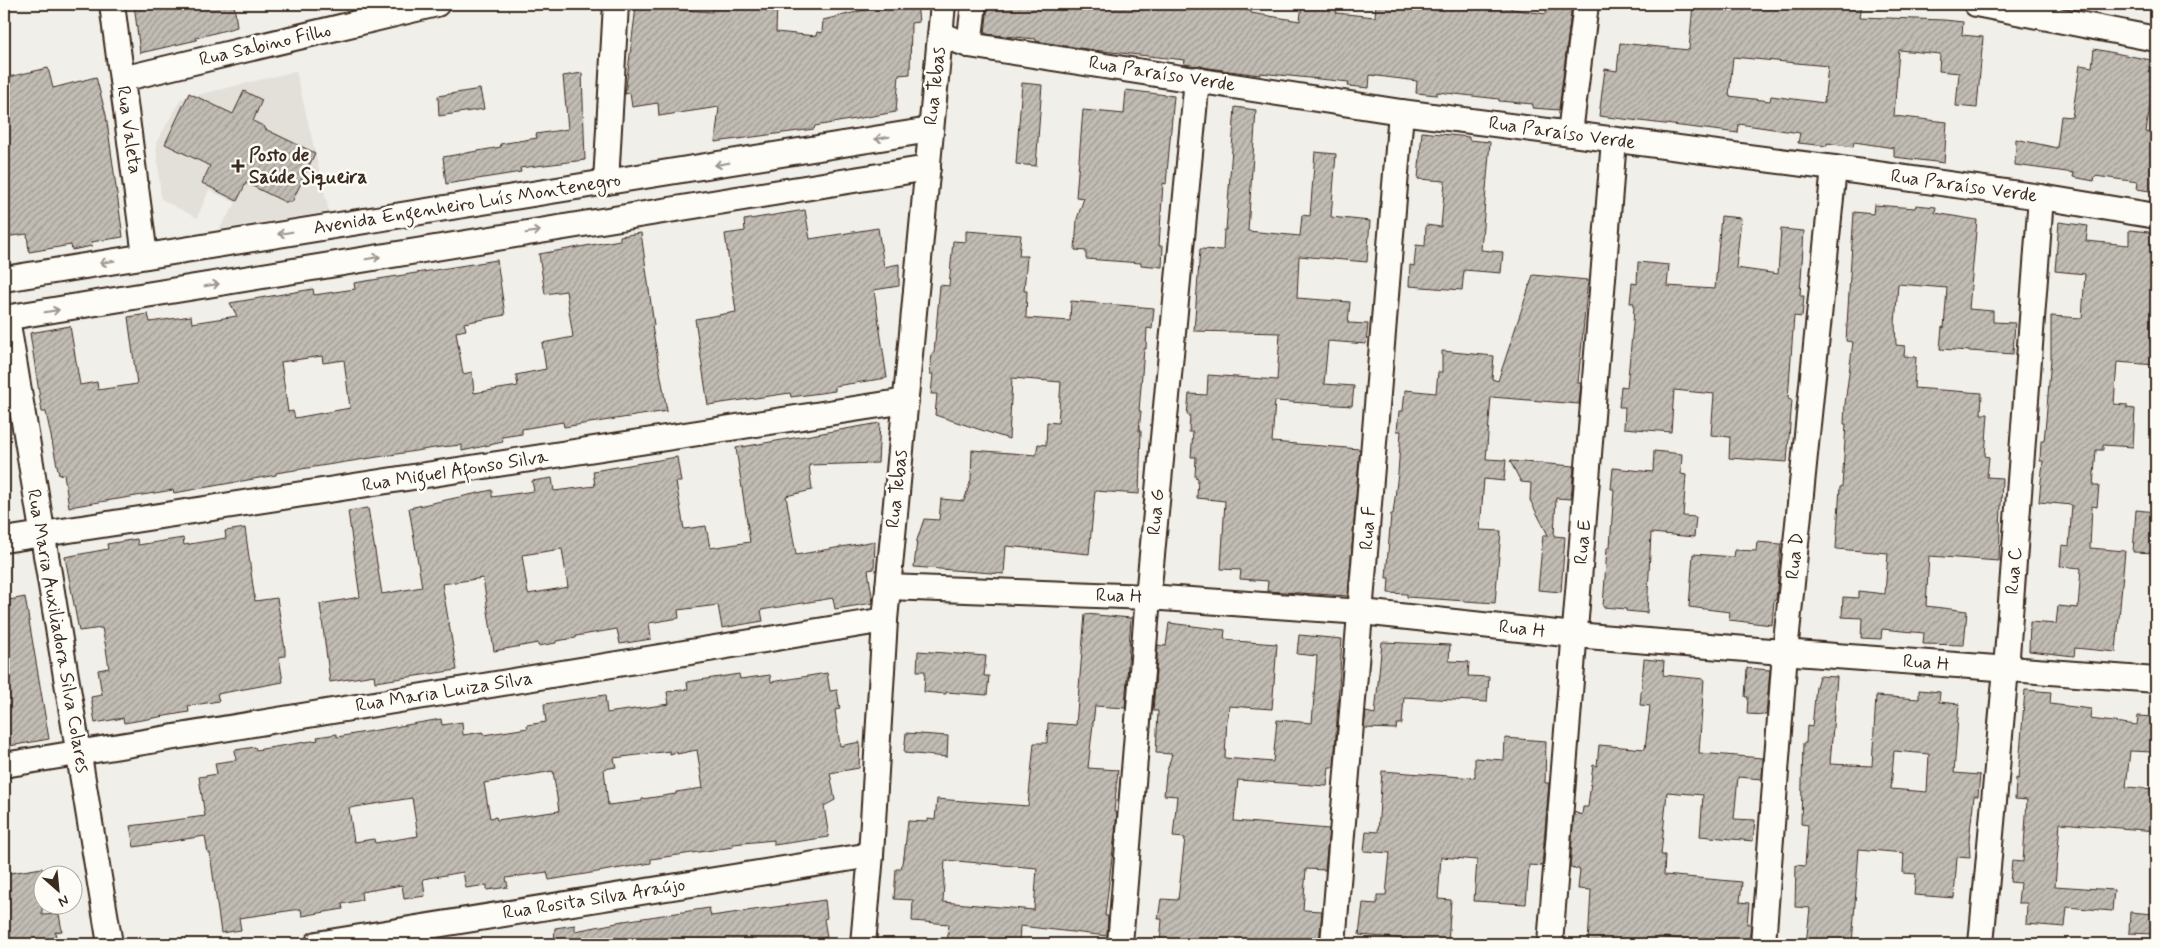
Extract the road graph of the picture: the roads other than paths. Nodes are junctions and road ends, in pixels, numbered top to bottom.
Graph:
1 (112, 4) edge
2 (437, 4) edge
3 (616, 4) edge
4 (942, 4) edge
5 (974, 4) edge
6 (1586, 4) edge
7 (1976, 4) edge
8 (941, 35) junction
9 (2156, 39) edge
10 (969, 45) junction
11 (122, 79) junction
12 (1197, 79) junction
13 (1401, 112) junction
14 (930, 130) junction
15 (1570, 133) junction
16 (1614, 140) junction
17 (928, 168) junction
18 (1834, 168) junction
19 (606, 182) junction
20 (2040, 197) junction
21 (407, 213) junction
22 (2156, 216) edge
23 (414, 251) junction
24 (145, 256) junction
25 (4, 279) edge
26 (5, 318) edge
27 (906, 401) junction
28 (42, 534) junction
29 (4, 540) edge
30 (888, 587) junction
31 (1148, 597) junction
32 (1362, 612) junction
33 (885, 620) junction
34 (1575, 635) junction
35 (1785, 652) junction
36 (2006, 669) junction
37 (2156, 680) edge
38 (79, 752) junction
39 (4, 765) edge
40 (871, 855) junction
41 (110, 944) edge
42 (317, 944) edge
43 (863, 944) edge
44 (1120, 944) edge
45 (1333, 944) edge
46 (1550, 944) edge
47 (1763, 944) edge
48 (1981, 944) edge

1 - 11 street, Rua Valeta
2 - 11 street, Rua Sabino Filho
3 - 19 street
4 - 8 street, Rua Tebas
5 - 10 street, Rua Tebas
6 - 15 street
7 - 9 street
8 - 10 street, Rua Tebas
8 - 14 street, Rua Tebas
10 - 12 street, Rua Paraíso Verde
11 - 24 street, Rua Valeta
12 - 13 street, Rua Paraíso Verde
12 - 31 street, Rua G
13 - 15 street, Rua Paraíso Verde
13 - 32 street, Rua F
14 - 17 street, Rua Tebas
14 -> 19 street, Avenida Engenheiro Luís Montenegro
15 - 16 street, Rua Paraíso Verde
16 - 18 street, Rua Paraíso Verde
16 - 34 street, Rua E
23 -> 17 street, Avenida Engenheiro Luís Montenegro
17 - 27 street, Rua Tebas
18 - 20 street, Rua Paraíso Verde
18 - 35 street, Rua D
19 - 21 street, Avenida Engenheiro Luís Montenegro
20 - 22 street, Rua Paraíso Verde
20 - 36 street, Rua C
21 - 23 street
21 -> 24 street, Avenida Engenheiro Luís Montenegro
26 -> 23 street, Avenida Engenheiro Luís Montenegro
24 -> 25 street, Avenida Engenheiro Luís Montenegro
26 - 28 street, Rua Maria Auxiliadora Silva Colares
27 - 28 street, Rua Miguel Afonso Silva
27 - 30 street, Rua Tebas
28 - 29 street, Rua Miguel Afonso Silva
28 - 38 street, Rua Maria Auxiliadora Silva Colares
30 - 31 street, Rua H
30 - 33 street, Rua Tebas
31 - 32 street, Rua H
31 - 44 street, Rua G
32 - 34 street, Rua H
32 - 45 street, Rua F
33 - 38 street, Rua Maria Luiza Silva
33 - 40 street, Rua Tebas
34 - 35 street, Rua H
34 - 46 street, Rua E
35 - 36 street, Rua H
35 - 47 street, Rua D
36 - 37 street, Rua H
36 - 48 street, Rua C
38 - 39 street, Rua Maria Luiza Silva
38 - 41 street, Rua Maria Auxiliadora Silva Colares
40 - 42 street, Rua Rosita Silva Araújo
40 - 43 street, Rua Tebas

